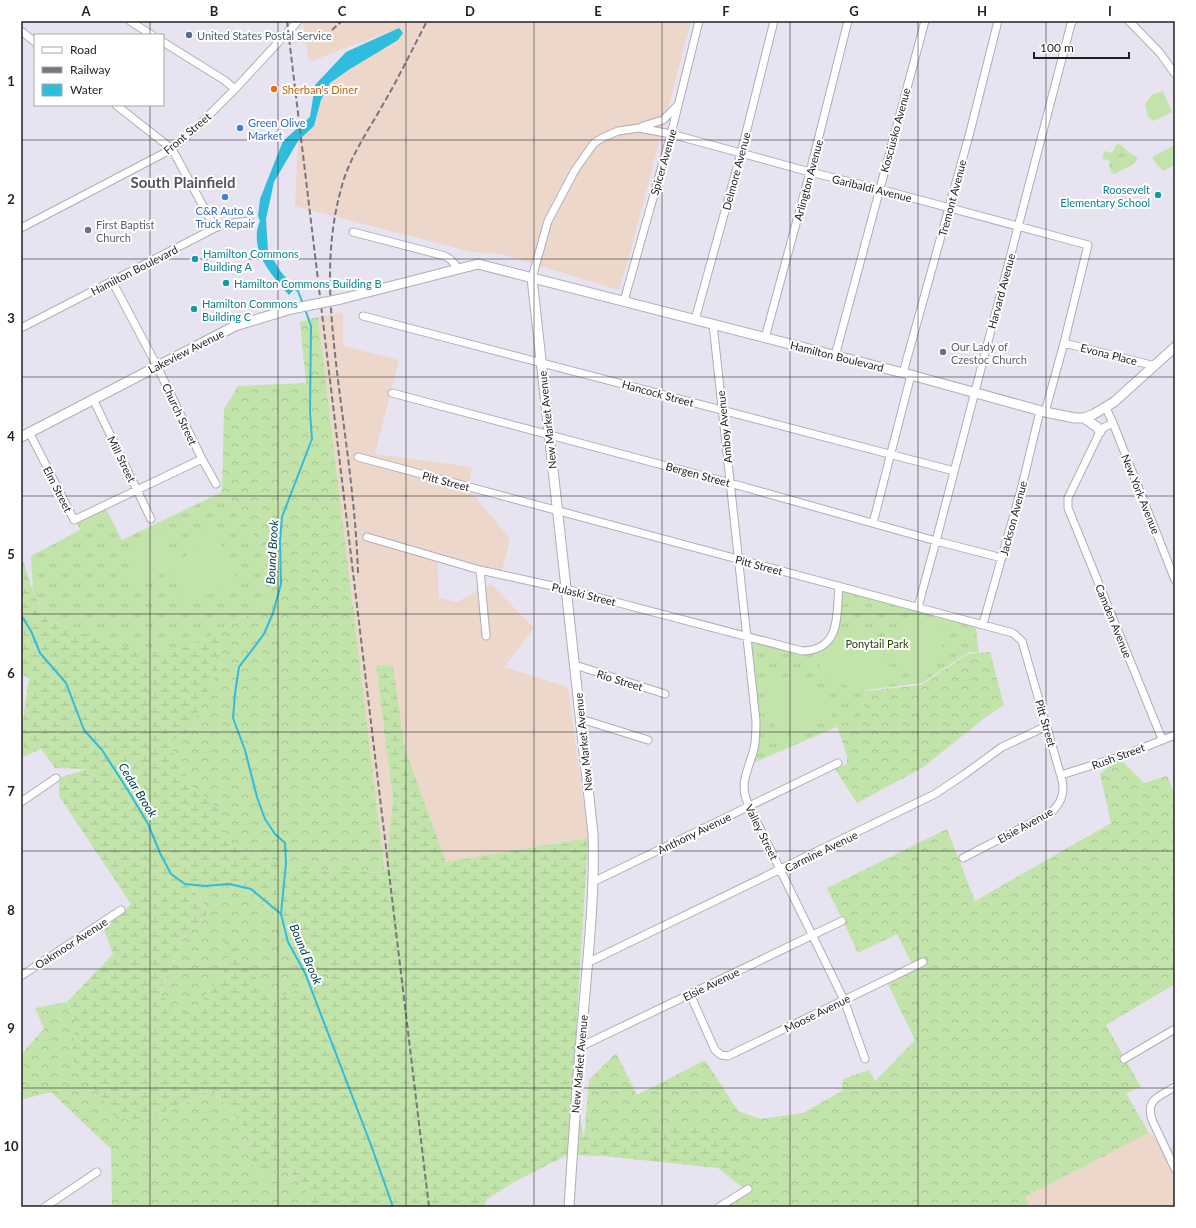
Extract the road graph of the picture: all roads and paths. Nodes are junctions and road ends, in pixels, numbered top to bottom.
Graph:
1 (130, 21) edge
2 (298, 21) edge
3 (699, 21) edge
4 (774, 21) edge
5 (848, 21) edge
6 (925, 21) edge
7 (998, 21) edge
8 (1073, 21) edge
9 (1129, 21) edge
10 (21, 31) edge
11 (150, 34) edge
12 (34, 41) edge
13 (164, 43) edge
14 (1175, 74) edge
15 (235, 89) junction
16 (679, 104) junction
17 (117, 106) edge
18 (639, 128) junction
19 (671, 134) junction
20 (172, 149) junction
21 (741, 153) junction
22 (810, 172) junction
23 (879, 189) junction
24 (949, 208) junction
25 (249, 221) dead end
26 (1018, 227) junction
27 (21, 228) edge
28 (215, 228) junction
29 (353, 232) dead end
30 (1072, 240) joint
31 (478, 264) joint
32 (459, 269) junction
33 (532, 278) junction
34 (112, 281) junction
35 (624, 301) junction
36 (362, 316) dead end
37 (695, 320) junction
38 (713, 324) junction
39 (21, 328) edge
40 (765, 338) junction
41 (1064, 342) junction
42 (1175, 347) edge
43 (835, 356) junction
44 (541, 362) junction
45 (157, 366) junction
46 (1155, 366) junction
47 (907, 374) junction
48 (392, 393) dead end
49 (974, 394) junction
50 (93, 399) junction
51 (1106, 408) junction
52 (723, 410) junction
53 (1042, 412) junction
54 (1084, 418) junction
55 (1113, 423) junction
56 (1100, 432) junction
57 (25, 435) edge
58 (549, 435) junction
59 (890, 454) junction
60 (358, 457) dead end
61 (202, 459) junction
62 (954, 471) junction
63 (730, 483) junction
64 (216, 484) dead end
65 (137, 490) junction
66 (558, 511) junction
67 (151, 519) dead end
68 (873, 523) junction
69 (367, 537) dead end
70 (936, 541) junction
71 (1002, 558) junction
72 (738, 559) junction
73 (480, 570) junction
74 (1175, 580) edge
75 (839, 586) junction
76 (566, 589) junction
77 (918, 607) junction
78 (983, 624) junction
79 (486, 636) dead end
80 (747, 636) junction
81 (575, 666) junction
82 (664, 694) dead end
83 (754, 698) joint
84 (581, 719) junction
85 (1047, 726) junction
86 (1175, 735) edge
87 (1162, 739) junction
88 (648, 740) dead end
89 (838, 763) dead end
90 (1061, 775) junction
91 (56, 778) dead end
92 (21, 802) edge
93 (749, 806) junction
94 (963, 858) dead end
95 (780, 870) junction
96 (593, 882) junction
97 (121, 910) dead end
98 (842, 921) dead end
99 (812, 935) junction
100 (923, 962) dead end
101 (587, 964) junction
102 (21, 976) edge
103 (690, 994) junction
104 (844, 1000) junction
105 (1175, 1029) edge
106 (580, 1047) junction
107 (1124, 1058) dead end
108 (864, 1059) dead end
109 (1175, 1087) edge
110 (1175, 1169) edge
111 (97, 1172) dead end
112 (748, 1189) dead end
113 (45, 1207) edge
114 (569, 1207) edge
115 (719, 1207) edge

1 - 11 street
2 - 15 street, Front Street
3 - 16 street, Spicer Avenue
4 - 21 street, Delmore Avenue
5 - 22 street, Arlington Avenue
6 - 23 street, Kosciusko Avenue
7 - 24 street, Tremont Avenue
8 - 26 street, Harvard Avenue
9 - 14 street
10 - 12 street
13 - 15 street
15 - 20 street, Front Street
16 - 18 street
16 - 19 street, Spicer Avenue
17 - 20 street
18 - 19 street, Garibaldi Avenue
18 - 33 street
19 - 21 street, Garibaldi Avenue
19 - 35 street, Spicer Avenue
20 - 27 street, Front Street
20 - 28 street
21 - 22 street, Garibaldi Avenue
21 - 37 street, Delmore Avenue
22 - 23 street, Garibaldi Avenue
22 - 40 street, Arlington Avenue
23 - 24 street, Garibaldi Avenue
23 - 43 street, Kosciusko Avenue
24 - 26 street, Garibaldi Avenue
24 - 47 street, Tremont Avenue
25 - 28 street, Hamilton Boulevard
26 - 30 street, Garibaldi Avenue
26 - 49 street, Harvard Avenue
28 - 34 street, Hamilton Boulevard
29 - 32 street
30 - 41 street, Jackson Avenue
31 - 32 main road, Lakeview Avenue
31 - 33 main road, Hamilton Boulevard
32 - 45 main road, Lakeview Avenue, bridge
33 - 35 main road, Hamilton Boulevard
33 - 44 main road, New Market Avenue
34 - 39 street, Hamilton Boulevard
34 - 45 street, Church Street
35 - 37 main road, Hamilton Boulevard
36 - 44 street, Hancock Street
37 - 38 main road, Hamilton Boulevard
38 - 40 main road, Hamilton Boulevard
38 - 52 street, Amboy Avenue
40 - 43 main road, Hamilton Boulevard
41 - 46 street, Evona Place
41 - 53 street, Jackson Avenue
42 - 46 main road, Hamilton Boulevard
43 - 47 main road, Hamilton Boulevard
44 - 52 street, Hancock Street
44 - 58 main road, New Market Avenue
45 - 50 main road, Lakeview Avenue
45 - 61 street, Church Street
46 - 51 main road, Hamilton Boulevard
47 - 49 main road, Hamilton Boulevard
47 - 59 street, Tremont Avenue
48 - 58 street, Bergen Street
49 - 53 main road, Hamilton Boulevard
49 - 62 street, Harvard Avenue
50 - 57 main road, Lakeview Avenue
50 - 65 street, Mill Street
51 - 54 main road, Hamilton Boulevard
51 - 55 street, New York Avenue
52 - 59 street, Hancock Street
52 - 63 street, Amboy Avenue
53 - 54 main road, Hamilton Boulevard
53 - 71 street, Jackson Avenue
54 - 56 main road
55 - 56 street
55 - 74 street, New York Avenue
56 - 87 street, Camden Avenue
57 - 65 street, Elm Street
58 - 63 street, Bergen Street
58 - 66 main road, New Market Avenue
59 - 62 street, Hancock Street
59 - 68 street, Tremont Avenue
60 - 66 street, Pitt Street
61 - 64 street, Church Street
61 - 65 street
62 - 70 street, Harvard Avenue
63 - 68 street, Bergen Street
63 - 72 street, Amboy Avenue
65 - 67 street, Mill Street
66 - 72 street, Pitt Street
66 - 76 main road, New Market Avenue
68 - 70 street, Bergen Street
69 - 73 street, Pulaski Street
70 - 71 street, Bergen Street
70 - 77 street, Harvard Avenue
71 - 78 street, Jackson Avenue
72 - 75 street, Pitt Street
72 - 80 street, Amboy Avenue
73 - 76 street, Pulaski Street
73 - 79 street
75 - 77 street, Pitt Street
75 - 80 street, Pulaski Street
76 - 80 street, Pulaski Street
76 - 81 main road, New Market Avenue
77 - 78 street, Pitt Street
78 - 85 street, Pitt Street
80 - 83 street, Amboy Avenue
81 - 82 street, Rio Street
81 - 84 main road, New Market Avenue
83 - 93 street, Valley Street
84 - 88 street
84 - 96 main road, New Market Avenue
85 - 90 street, Pitt Street
85 - 95 street, Carmine Avenue
86 - 87 street, Rush Street
87 - 90 street, Rush Street
89 - 93 street, Anthony Avenue
90 - 94 street, Elsie Avenue
91 - 92 street
93 - 95 street, Valley Street
93 - 96 street, Anthony Avenue
95 - 99 street, Valley Street
95 - 101 street, Carmine Avenue
96 - 101 main road, New Market Avenue
97 - 102 street, Oakmoor Avenue
98 - 99 street, Elsie Avenue
99 - 103 street, Elsie Avenue
99 - 104 street, Valley Street
100 - 104 street, Moose Avenue
101 - 106 main road, New Market Avenue
103 - 104 street, Moose Avenue
103 - 106 street, Elsie Avenue
104 - 108 street, Valley Street
105 - 107 street
106 - 114 main road, New Market Avenue
109 - 110 street
111 - 113 street
112 - 115 street

